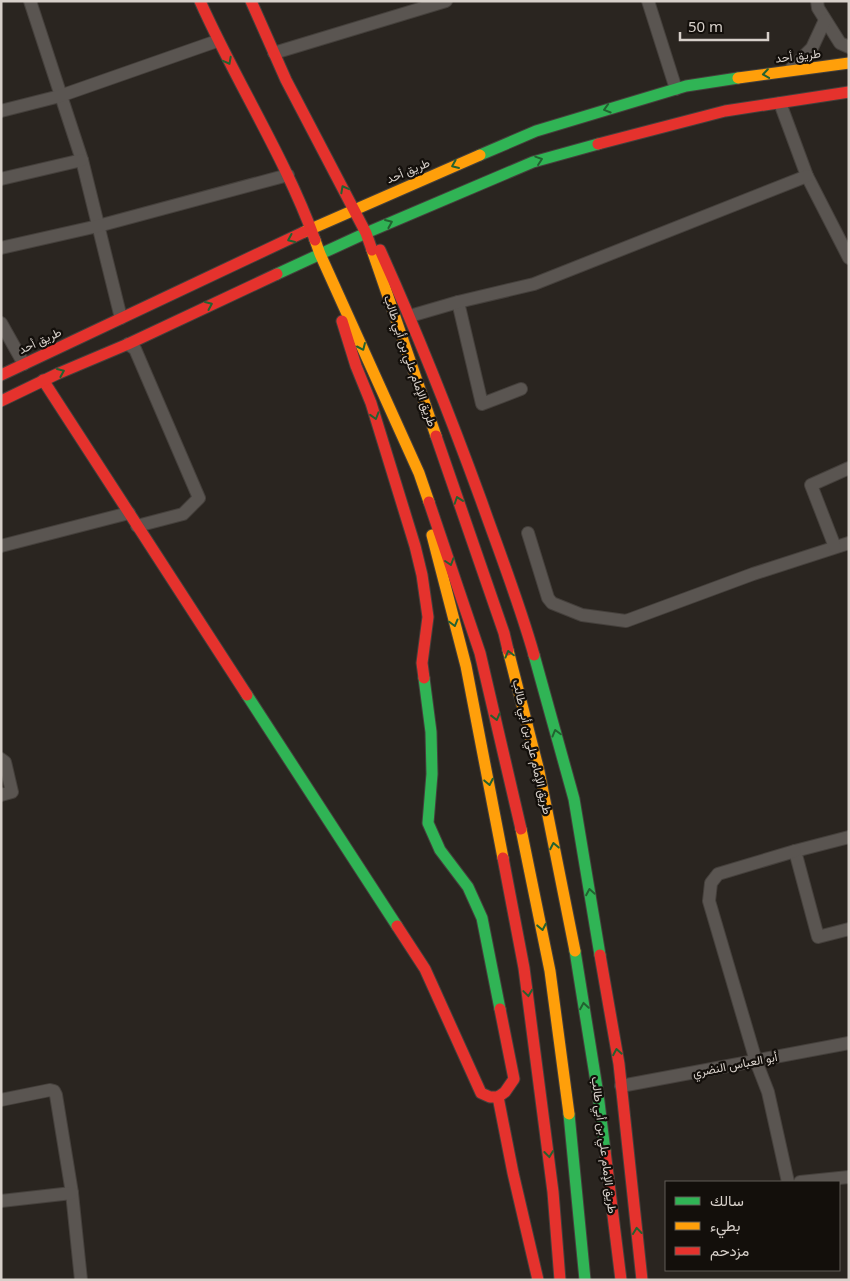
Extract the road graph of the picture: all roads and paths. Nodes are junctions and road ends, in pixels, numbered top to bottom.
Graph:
1 (30, 1) edge
2 (200, 1) edge
3 (251, 1) edge
4 (446, 1) edge
5 (648, 1) edge
6 (817, 1) edge
7 (825, 20) junction
8 (217, 41) junction
9 (849, 47) edge
10 (274, 53) junction
11 (849, 63) edge
12 (789, 71) junction
13 (676, 89) junction
14 (849, 92) edge
15 (60, 96) junction
16 (780, 102) junction
17 (1, 111) edge
18 (82, 160) junction
19 (288, 175) junction
20 (807, 176) junction
21 (1, 179) edge
22 (354, 209) junction
23 (98, 226) junction
24 (313, 229) junction
25 (366, 233) junction
26 (1, 248) edge
27 (320, 254) junction
28 (849, 258) edge
29 (458, 302) junction
30 (410, 316) junction
31 (121, 318) junction
32 (1, 323) edge
33 (128, 344) junction
34 (24, 364) junction
35 (1, 375) edge
36 (43, 380) junction
37 (522, 389) dead end
38 (1, 401) edge
39 (849, 468) edge
40 (419, 473) junction
41 (129, 513) junction
42 (137, 526) junction
43 (528, 532) dead end
44 (849, 543) edge
45 (1, 546) edge
46 (836, 547) junction
47 (1, 759) edge
48 (1, 795) edge
49 (849, 837) edge
50 (795, 851) junction
51 (849, 929) edge
52 (849, 1043) edge
53 (537, 1058) junction
54 (756, 1061) junction
55 (514, 1079) junction
56 (621, 1086) junction
57 (498, 1097) junction
58 (1, 1100) edge
59 (849, 1176) edge
60 (788, 1181) edge
61 (808, 1181) edge
62 (72, 1193) junction
63 (1, 1201) edge
64 (82, 1280) edge
65 (538, 1280) edge
66 (560, 1280) edge
67 (585, 1280) edge
68 (620, 1280) edge
69 (642, 1280) edge

1 - 15 street
2 - 8 main road
3 - 10 main road
4 - 10 street
5 - 13 street
6 - 7 street
7 - 9 street
7 - 12 street
8 - 15 street
8 -> 19 main road
22 -> 10 main road
11 - 12 main road, طريق أحد
12 -> 13 main road, طريق أحد
13 -> 22 main road, طريق أحد
14 - 16 main road
15 - 17 street
15 - 18 street
16 - 20 street
25 -> 16 main road
18 - 21 street
18 - 23 street
19 - 23 street
19 - 24 main road
20 - 28 street
20 - 29 street
22 - 24 main road, طريق أحد
22 - 25 main road
23 - 26 street
23 - 31 street
24 - 27 main road
24 -> 31 main road, طريق أحد
25 - 27 main road
25 - 30 main road
68 -> 25 main road, طريق الإمام علي بن أبي طالب
33 -> 27 main road
27 -> 40 main road
27 -> 55 main road
29 - 30 street
29 - 37 street
56 -> 30 main road
31 - 34 main road, طريق أحد
32 - 34 street
36 -> 33 main road
33 - 42 street
34 - 35 main road, طريق أحد
36 - 38 main road
36 - 41 main road
39 - 46 street
40 -> 53 main road
40 -> 67 main road
41 - 42 main road
41 - 45 street
42 - 57 main road
43 - 46 street
44 - 46 street
47 - 48 street
49 - 50 street
50 - 51 street
50 - 54 street
52 - 54 street, أبو العباس النضري
53 - 55 main road
53 -> 66 main road
54 - 56 street, أبو العباس النضري
54 - 60 street
55 - 57 main road
69 -> 56 main road
57 - 65 main road
58 - 62 street
59 - 61 street
62 - 63 street
62 - 64 street

